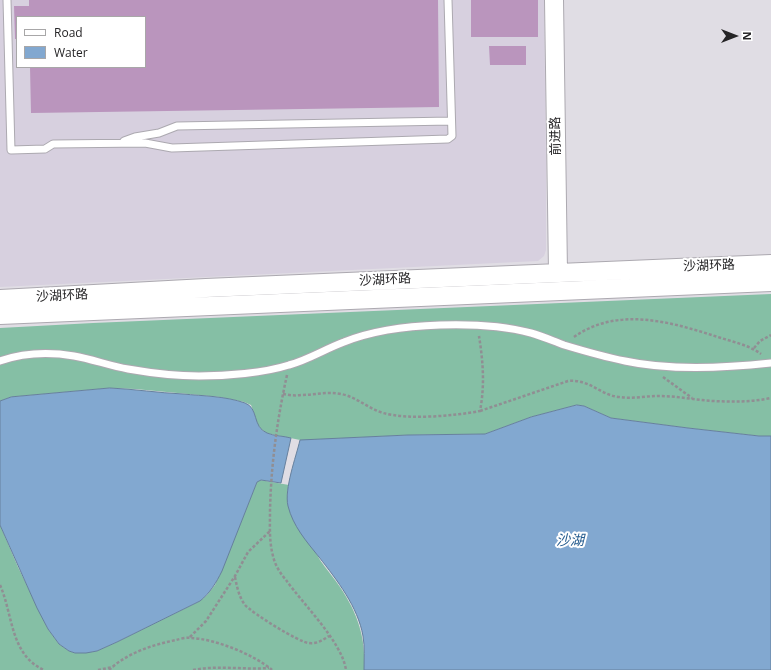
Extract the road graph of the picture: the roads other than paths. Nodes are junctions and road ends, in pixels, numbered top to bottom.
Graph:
1 (7, 0) edge
2 (448, 0) edge
3 (554, 0) edge
4 (565, 0) edge
5 (451, 121) junction
6 (118, 143) junction
7 (771, 264) edge
8 (563, 272) junction
9 (771, 282) edge
10 (0, 299) edge
11 (0, 315) edge
12 (0, 360) edge
13 (771, 363) edge

1 - 6 lane
2 - 5 lane
3 - 8 street, 前进路
4 - 8 street, 前进路
5 - 6 lane
5 - 6 lane
7 - 8 street, 沙湖环路
8 - 10 street, 沙湖环路
9 - 11 street, 沙湖环路
12 - 13 lane

